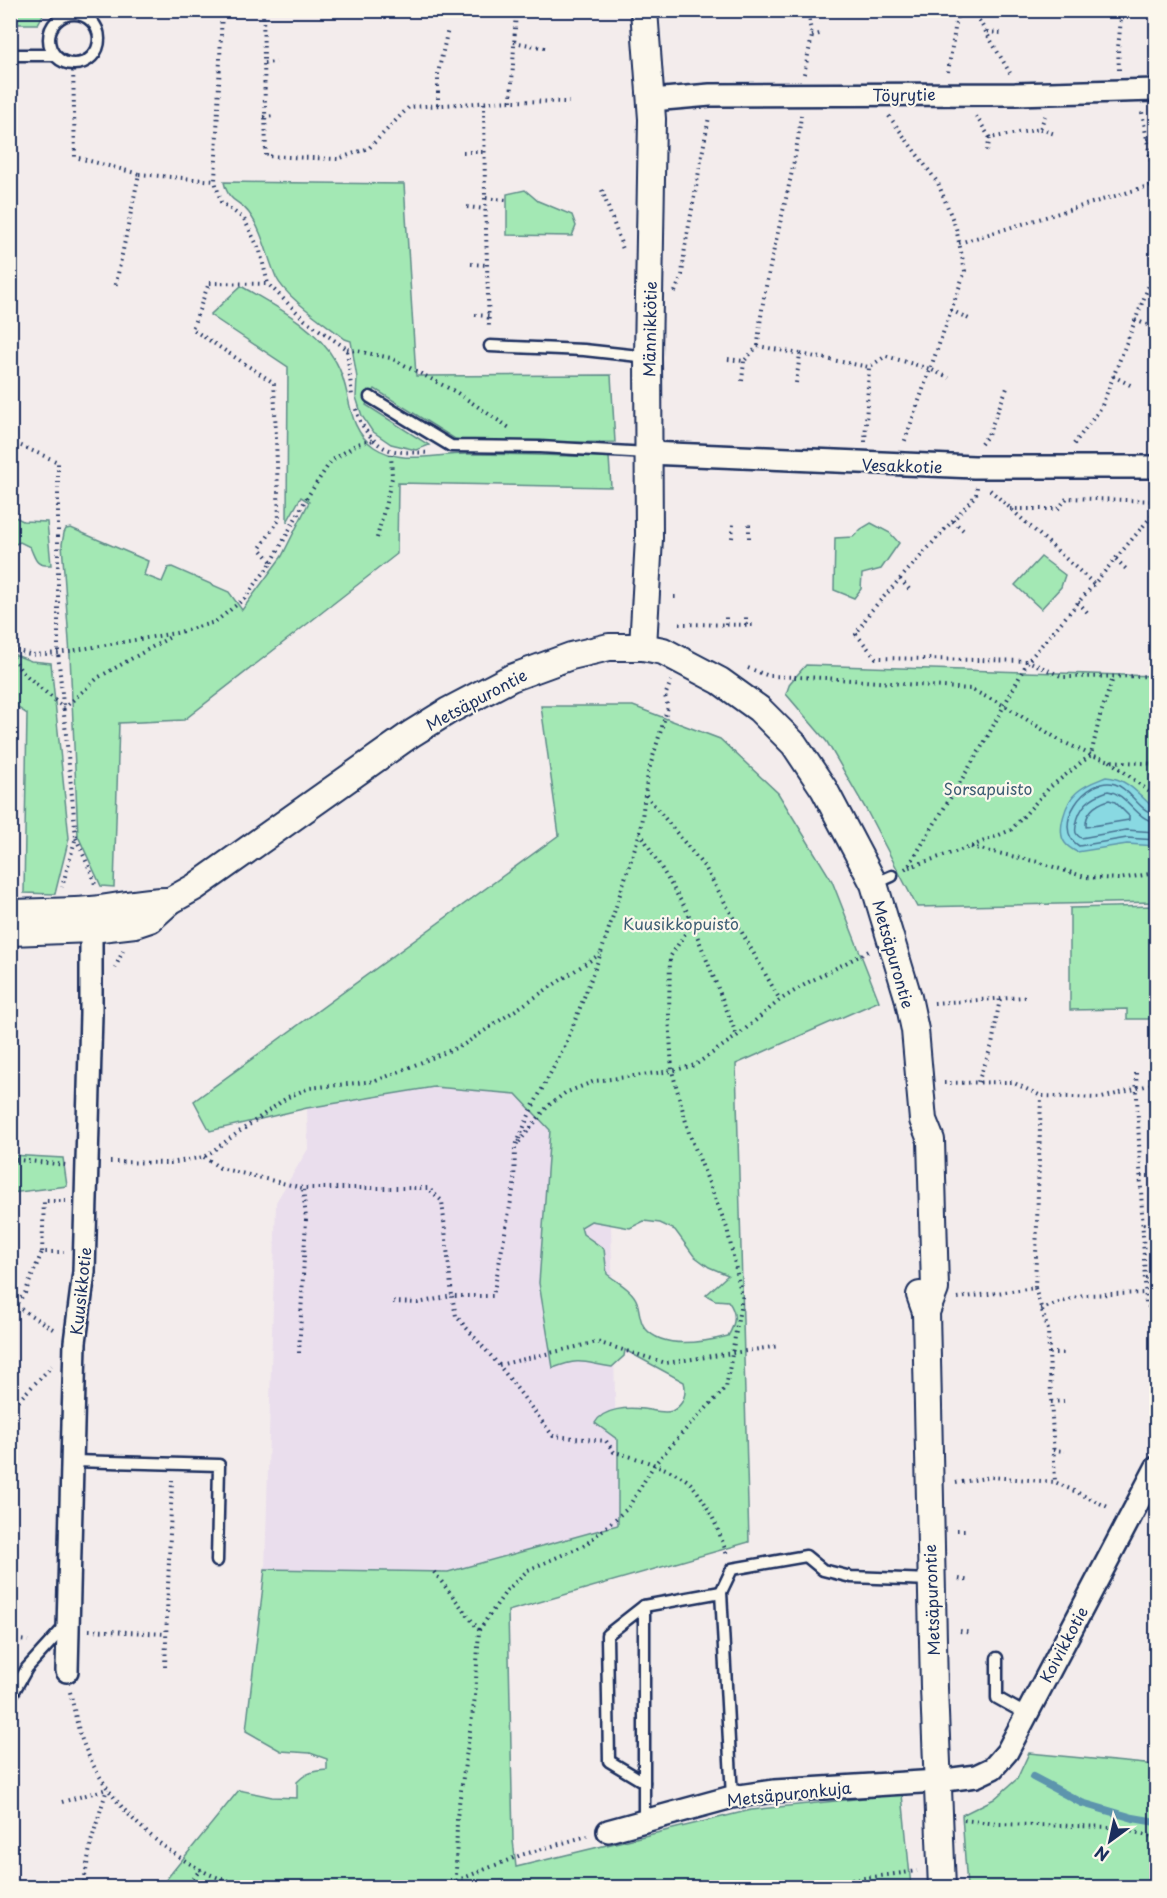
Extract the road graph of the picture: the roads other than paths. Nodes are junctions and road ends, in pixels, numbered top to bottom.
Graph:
1 (645, 10) edge
2 (75, 12) edge
3 (10, 55) edge
4 (54, 55) junction
5 (1149, 91) edge
6 (652, 100) junction
7 (490, 346) road end
8 (648, 357) junction
9 (370, 397) dead end
10 (648, 453) junction
11 (1156, 467) edge
12 (643, 647) junction
13 (93, 911) junction
14 (10, 913) edge
15 (10, 932) edge
16 (73, 1461) junction
17 (1156, 1468) edge
18 (217, 1561) dead end
19 (931, 1580) junction
20 (721, 1592) junction
21 (644, 1606) junction
22 (69, 1626) junction
23 (998, 1658) dead end
24 (67, 1671) road end
25 (10, 1698) edge
26 (1026, 1714) junction
27 (938, 1781) junction
28 (644, 1782) junction
29 (732, 1797) junction
30 (644, 1821) junction
31 (608, 1831) road end
32 (942, 1887) edge

1 - 6 street, Männikkötie
2 - 4 lane
2 - 4 lane
3 - 4 lane
5 - 6 street, Töyrytie
6 - 8 street, Männikkötie
7 - 8 lane
8 - 10 street, Männikkötie
9 - 10 lane
10 - 11 street, Vesakkotie
10 - 12 street, Männikkötie
12 - 13 street, Metsäpurontie
12 - 19 street, Metsäpurontie
13 - 14 street, Metsäpurontie
13 - 15 street, Metsäpurontie
13 - 16 street, Kuusikkotie
16 - 18 lane
16 - 22 street, Kuusikkotie
17 - 26 street, Koivikkotie
19 - 20 lane
19 - 27 street, Metsäpurontie
20 - 21 lane
20 - 29 lane
21 - 28 lane
21 - 28 lane
22 - 24 street, Kuusikkotie
22 - 25 lane
23 - 26 lane
26 - 27 street, Koivikkotie
27 - 29 street, Metsäpuronkuja
27 - 32 street, Metsäpurontie
28 - 30 lane
29 - 30 street, Metsäpuronkuja
30 - 31 street, Metsäpuronkuja

